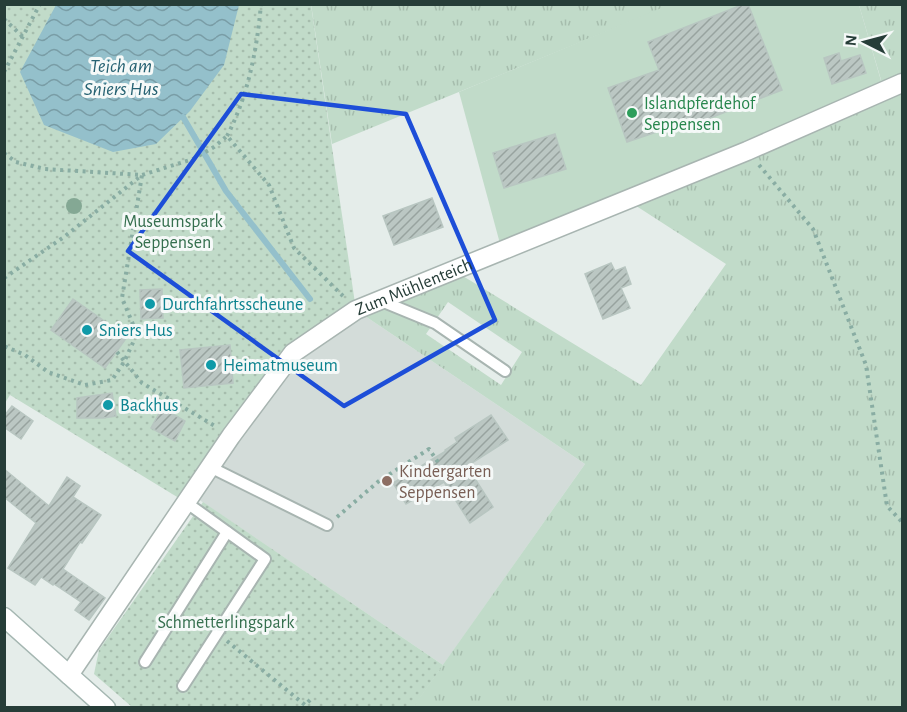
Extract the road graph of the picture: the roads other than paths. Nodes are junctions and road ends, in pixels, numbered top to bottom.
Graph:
1 (903, 83) edge
2 (379, 300) junction
3 (505, 371) dead end
4 (210, 467) junction
5 (187, 503) junction
6 (327, 525) dead end
7 (228, 532) junction
8 (4, 617) edge
9 (145, 662) dead end
10 (69, 675) junction
11 (183, 686) dead end
12 (103, 706) edge

1 - 2 street, Zum Mühlenteich
2 - 3 lane
2 - 4 street, Zum Mühlenteich
4 - 5 street, Zum Mühlenteich
4 - 6 lane
5 - 7 lane
5 - 10 street, Zum Mühlenteich
7 - 9 lane
7 - 11 lane
8 - 10 street
10 - 12 street

